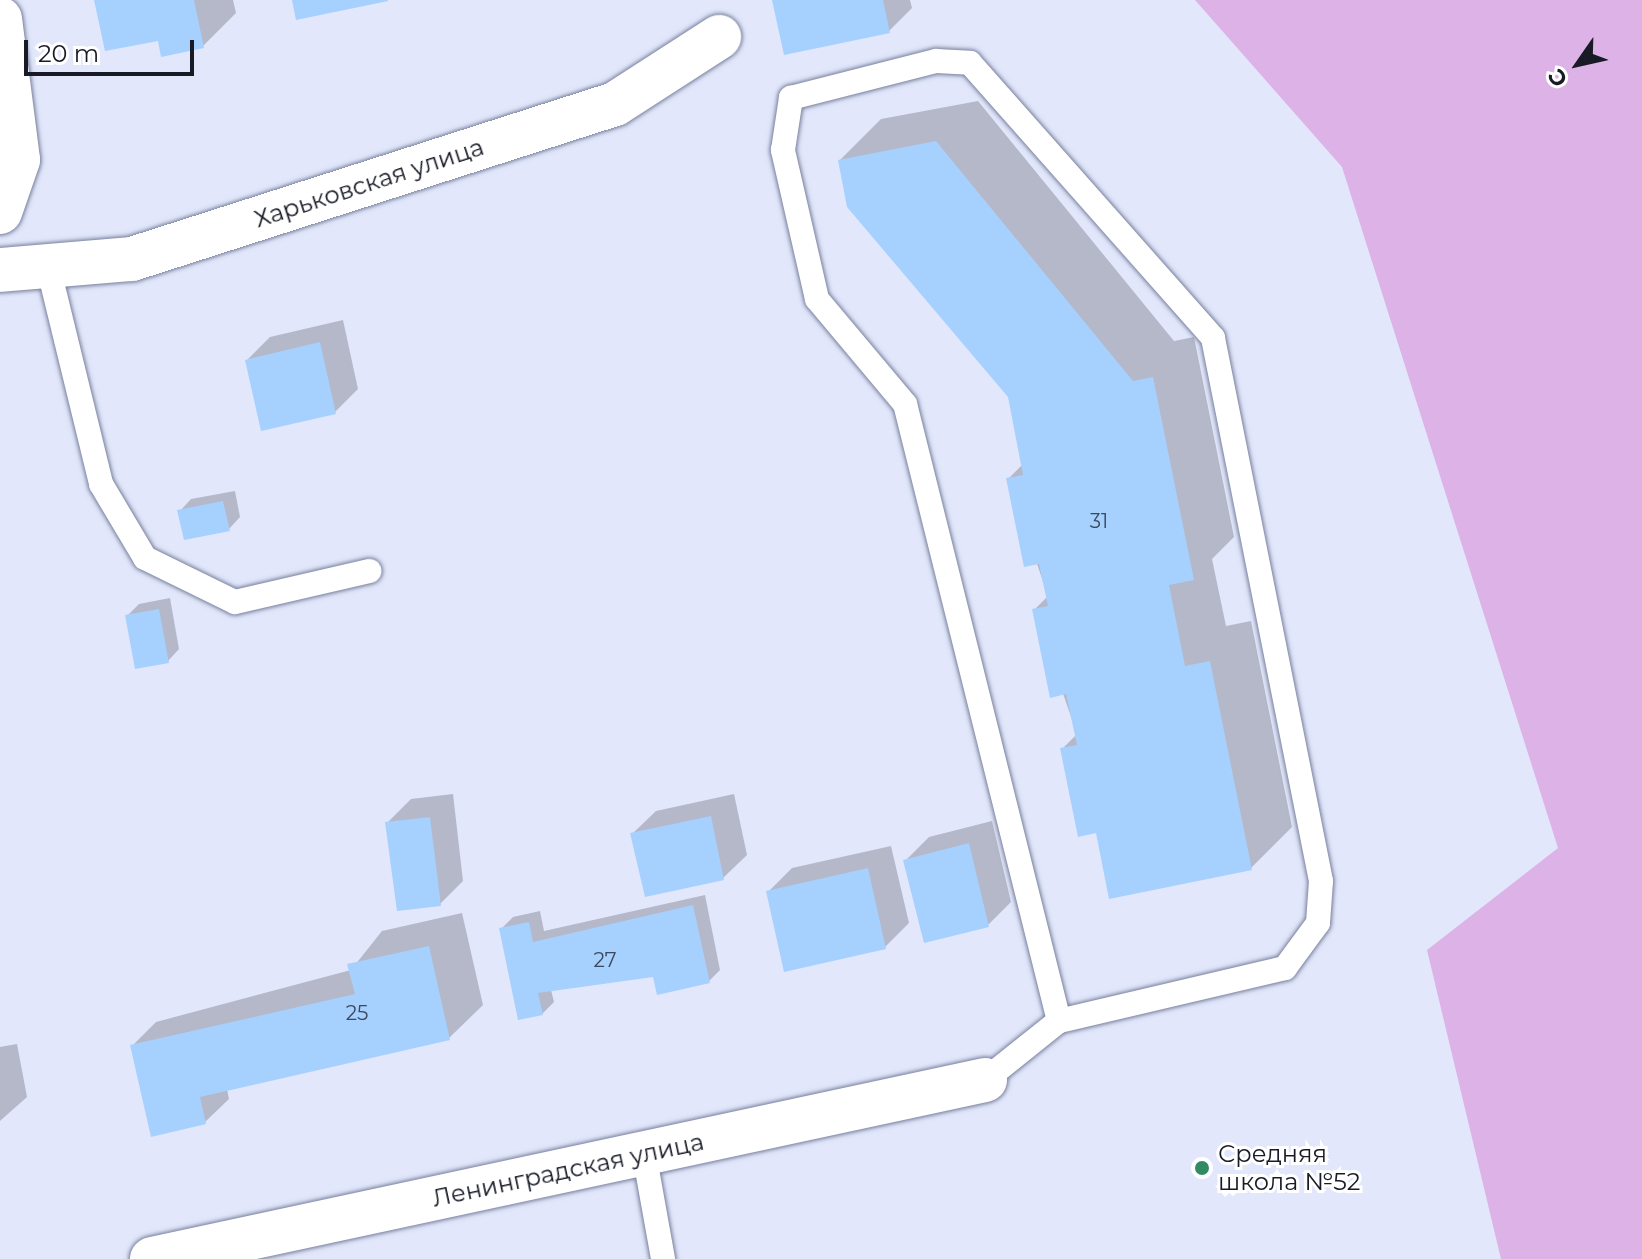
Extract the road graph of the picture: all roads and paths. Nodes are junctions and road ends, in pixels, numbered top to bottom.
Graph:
1 (0, 19) edge
2 (719, 37) dead end
3 (0, 212) edge
4 (48, 266) junction
5 (0, 270) edge
6 (369, 571) dead end
7 (1059, 1021) junction
8 (985, 1080) joint
9 (644, 1153) junction
10 (276, 1246) edge
11 (152, 1259) edge
12 (663, 1259) edge

1 - 3 street
2 - 4 street, Харьковская улица
4 - 5 street, Харьковская улица
4 - 6 lane
7 - 7 lane
7 - 8 lane
8 - 9 street, Ленинградская улица
9 - 10 street, Ленинградская улица
9 - 12 lane
10 - 11 street, Ленинградская улица

